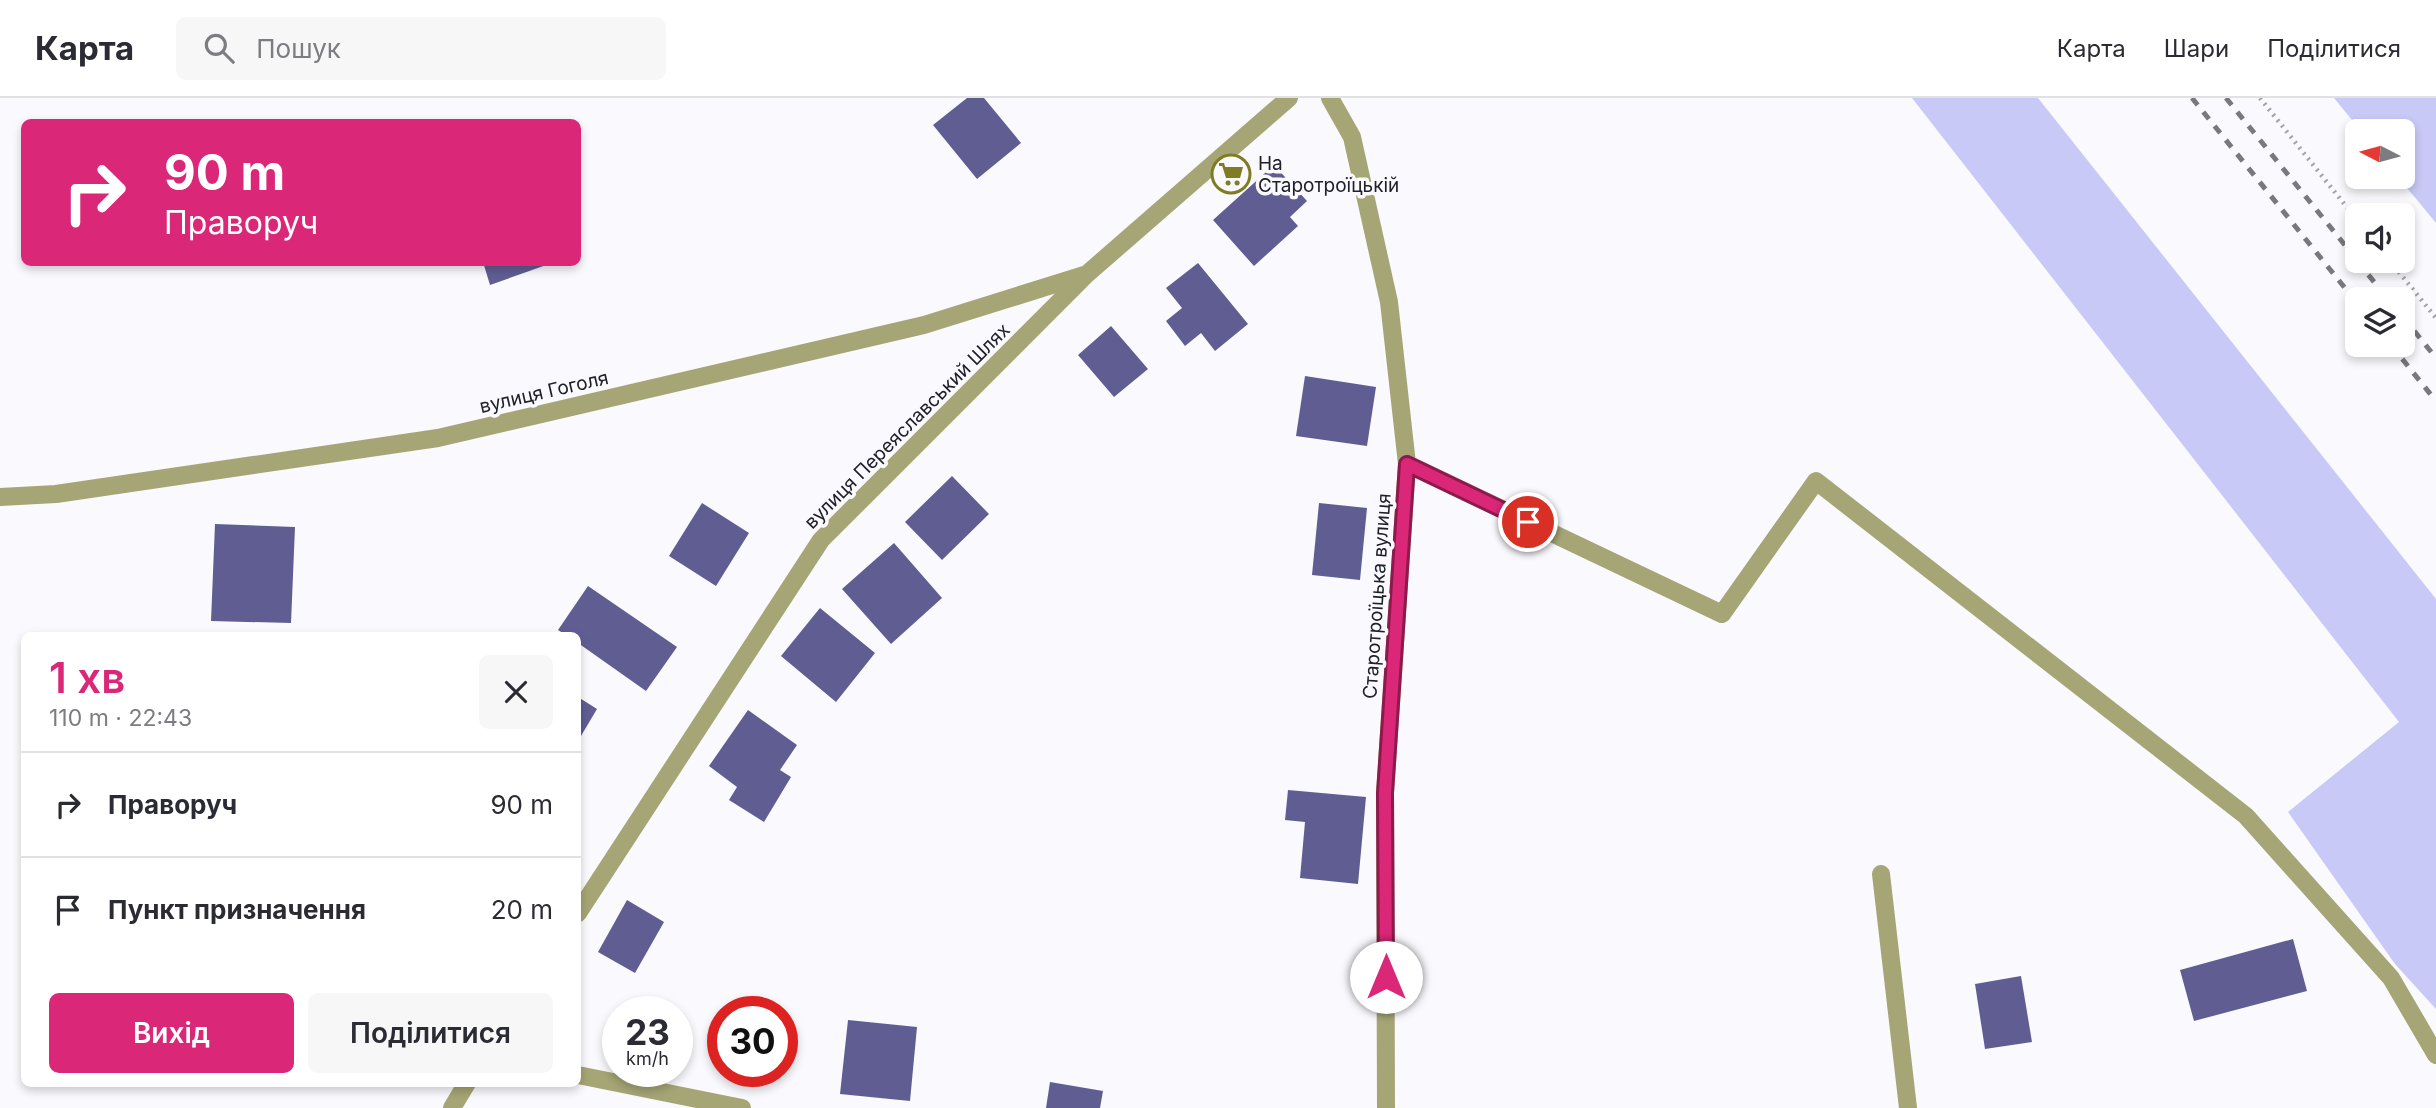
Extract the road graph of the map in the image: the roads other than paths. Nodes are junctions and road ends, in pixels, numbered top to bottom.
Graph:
1 (1289, 98) edge
2 (1330, 98) edge
3 (1087, 274) junction
4 (1407, 464) junction
5 (0, 497) edge
6 (1881, 874) dead end
7 (581, 908) edge
8 (2436, 1055) edge
9 (581, 1076) edge
10 (465, 1087) edge
11 (452, 1108) edge
12 (742, 1108) edge
13 (1386, 1108) edge
14 (1908, 1108) edge

1 - 3 street, вулиця Переяславський Шлях
2 - 4 street, Старотроїцька вулиця
3 - 5 street, вулиця Гоголя
3 - 7 street, вулиця Переяславський Шлях
4 - 8 street
4 - 13 street, Старотроїцька вулиця
6 - 14 street
9 - 12 street
10 - 11 street

